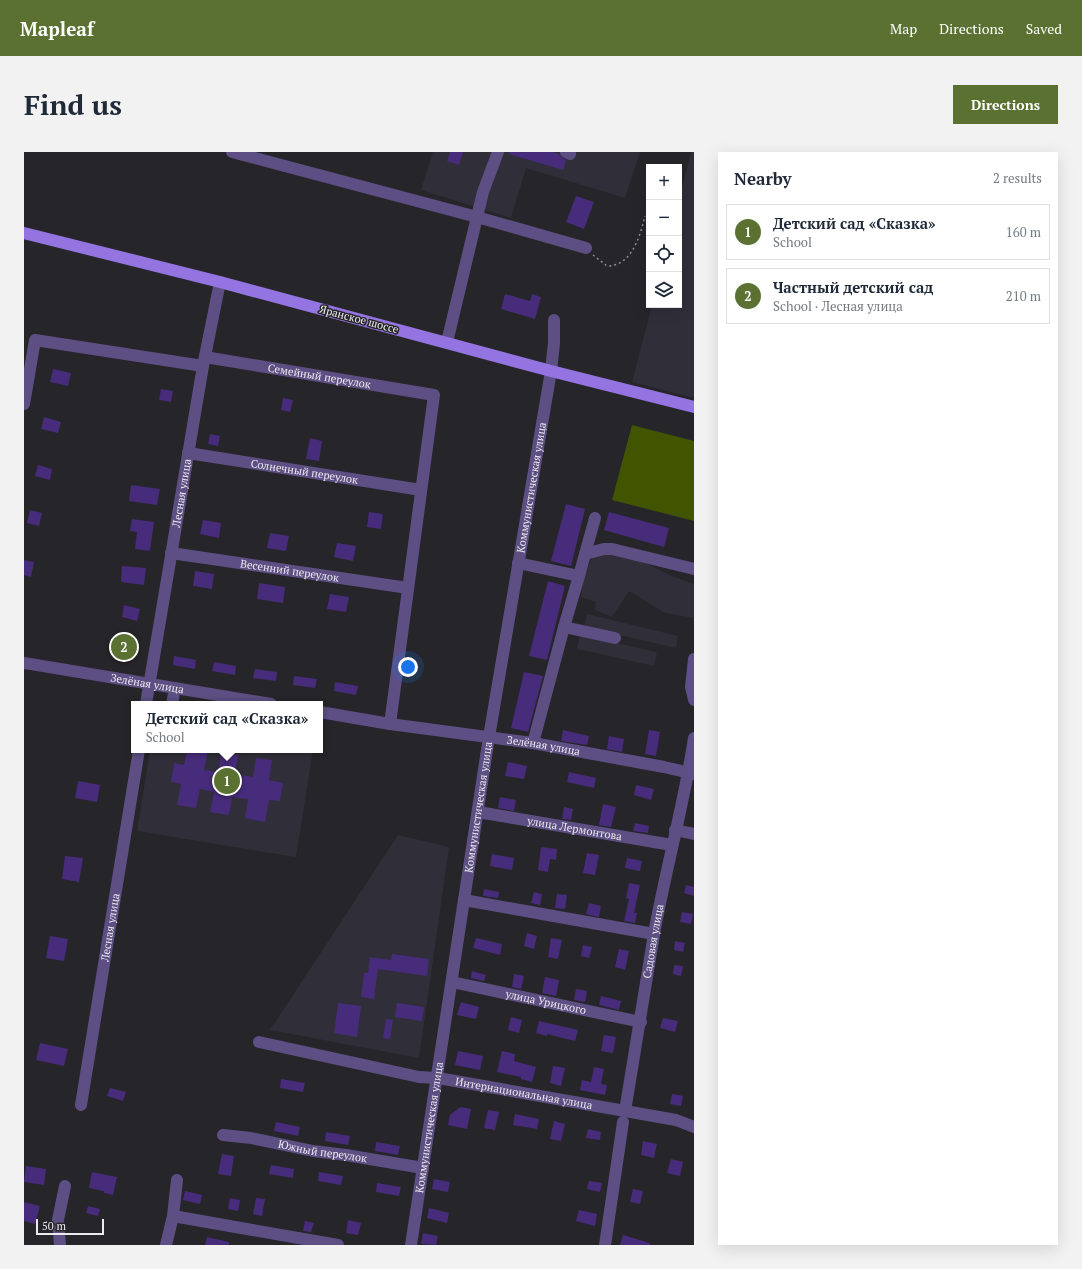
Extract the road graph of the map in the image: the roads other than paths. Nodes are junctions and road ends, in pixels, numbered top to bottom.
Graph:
1 (232, 152) edge
2 (498, 152) edge
3 (477, 217) junction
4 (24, 233) edge
5 (586, 248) road end
6 (220, 282) junction
7 (554, 320) dead end
8 (447, 342) junction
9 (204, 361) junction
10 (551, 371) junction
11 (24, 404) edge
12 (694, 408) edge
13 (188, 452) junction
14 (421, 490) junction
15 (595, 518) dead end
16 (171, 553) junction
17 (585, 554) junction
18 (518, 563) junction
19 (694, 569) edge
20 (579, 576) junction
21 (408, 588) junction
22 (564, 627) junction
23 (616, 638) dead end
24 (694, 659) edge
25 (24, 663) edge
26 (150, 684) junction
27 (175, 688) junction
28 (694, 700) edge
29 (147, 701) edge
30 (173, 701) edge
31 (253, 701) edge
32 (323, 713) edge
33 (390, 724) junction
34 (489, 737) junction
35 (694, 738) edge
36 (533, 743) junction
37 (139, 753) edge
38 (691, 773) edge
39 (478, 812) junction
40 (675, 830) junction
41 (694, 834) edge
42 (672, 845) junction
43 (464, 900) junction
44 (654, 934) junction
45 (452, 982) junction
46 (641, 1022) junction
47 (259, 1042) dead end
48 (438, 1078) junction
49 (81, 1105) dead end
50 (624, 1117) junction
51 (694, 1127) edge
52 (223, 1135) dead end
53 (423, 1168) junction
54 (177, 1180) dead end
55 (65, 1186) dead end
56 (173, 1216) junction
57 (60, 1245) edge
58 (166, 1245) edge
59 (338, 1245) edge
60 (411, 1245) edge
61 (605, 1245) edge

1 - 3 street
2 - 3 street
3 - 5 street
3 - 8 street
4 - 6 main road, Яранское шоссе
6 - 8 main road, Яранское шоссе
6 - 9 street, Лесная улица
7 - 10 street, Коммунистическая улица
8 - 10 main road, Яранское шоссе
9 - 11 street, Семейный переулок
9 - 13 street, Лесная улица
9 - 14 street, Семейный переулок
10 - 12 main road, Яранское шоссе
10 - 18 street, Коммунистическая улица
13 - 14 street, Солнечный переулок
13 - 16 street, Лесная улица
14 - 21 street
15 - 17 street
16 - 21 street, Весенний переулок
16 - 26 street, Лесная улица
17 - 19 street
17 - 20 street
18 - 20 street
18 - 34 street, Коммунистическая улица
20 - 22 street
21 - 33 street
22 - 23 street
22 - 36 street
24 - 28 street
25 - 26 street, Зелёная улица
26 - 27 street, Зелёная улица
26 - 29 street, Лесная улица
27 - 30 street
27 - 31 street, Зелёная улица
32 - 33 street, Зелёная улица
33 - 34 street, Зелёная улица
34 - 36 street, Зелёная улица
34 - 39 street, Коммунистическая улица
35 - 38 street, Садовая улица
36 - 38 street, Зелёная улица
37 - 49 street, Лесная улица
38 - 40 street, Садовая улица
39 - 42 street, улица Лермонтова
39 - 43 street, Коммунистическая улица
40 - 41 street
40 - 42 street, Садовая улица
42 - 44 street, Садовая улица
43 - 44 street
43 - 45 street, Коммунистическая улица
44 - 46 street, Садовая улица
45 - 46 street, улица Урицкого
45 - 48 street, Коммунистическая улица
46 - 50 street, Садовая улица
47 - 48 street, Интернациональная улица
48 - 50 street, Интернациональная улица
48 - 53 street, Коммунистическая улица
50 - 51 street, Интернациональная улица
50 - 61 street, Садовая улица
52 - 53 street, Южный переулок
53 - 60 street, Коммунистическая улица
54 - 56 street
55 - 57 street
56 - 58 street
56 - 59 street

